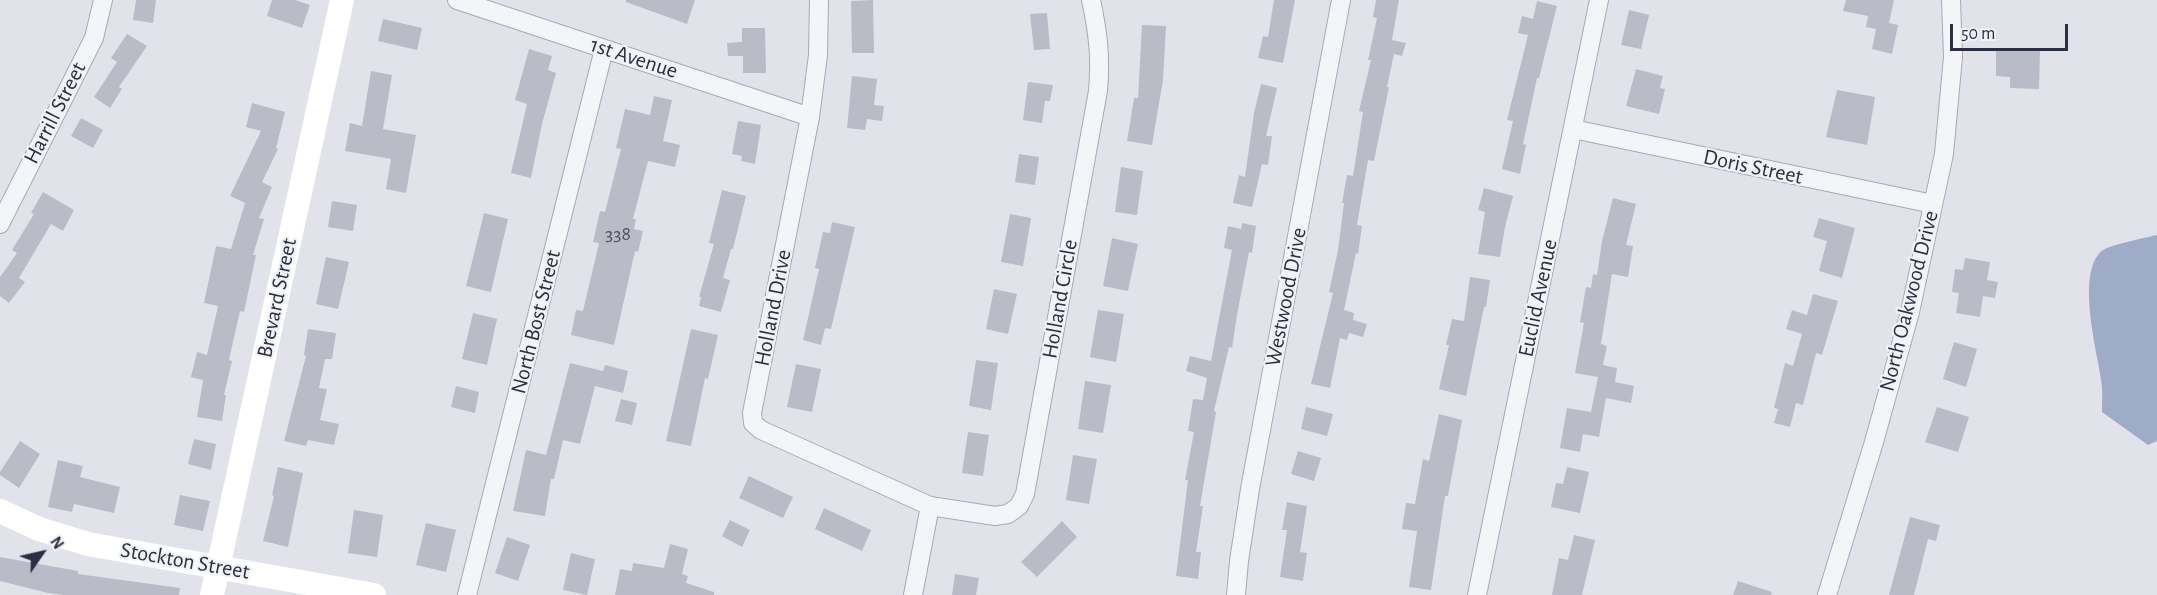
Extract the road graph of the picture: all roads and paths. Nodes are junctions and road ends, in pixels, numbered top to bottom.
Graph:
1 (104, 0) edge
2 (342, 0) edge
3 (457, 0) edge
4 (819, 0) edge
5 (1091, 0) edge
6 (1341, 0) edge
7 (1599, 0) edge
8 (1952, 0) edge
9 (604, 49) junction
10 (810, 117) junction
11 (1573, 129) junction
12 (1933, 204) junction
13 (0, 224) edge
14 (930, 506) junction
15 (0, 511) edge
16 (218, 566) junction
17 (212, 595) edge
18 (374, 595) edge
19 (467, 595) edge
20 (913, 595) edge
21 (1236, 595) edge
22 (1477, 595) edge
23 (1827, 595) edge

1 - 13 street, Harrill Street
2 - 16 street, Brevard Street
3 - 9 street, 1st Avenue
4 - 10 street, Holland Drive
5 - 14 street, Holland Circle
6 - 21 street, Westwood Drive
7 - 11 street, Euclid Avenue
8 - 12 street, North Oakwood Drive
9 - 10 street, 1st Avenue
9 - 19 street, North Bost Street
10 - 14 street, Holland Drive
11 - 12 street, Doris Street
11 - 22 street, Euclid Avenue
12 - 23 street, North Oakwood Drive
14 - 20 street
15 - 16 street, Stockton Street
16 - 17 street, Brevard Street
16 - 18 street, Stockton Street

